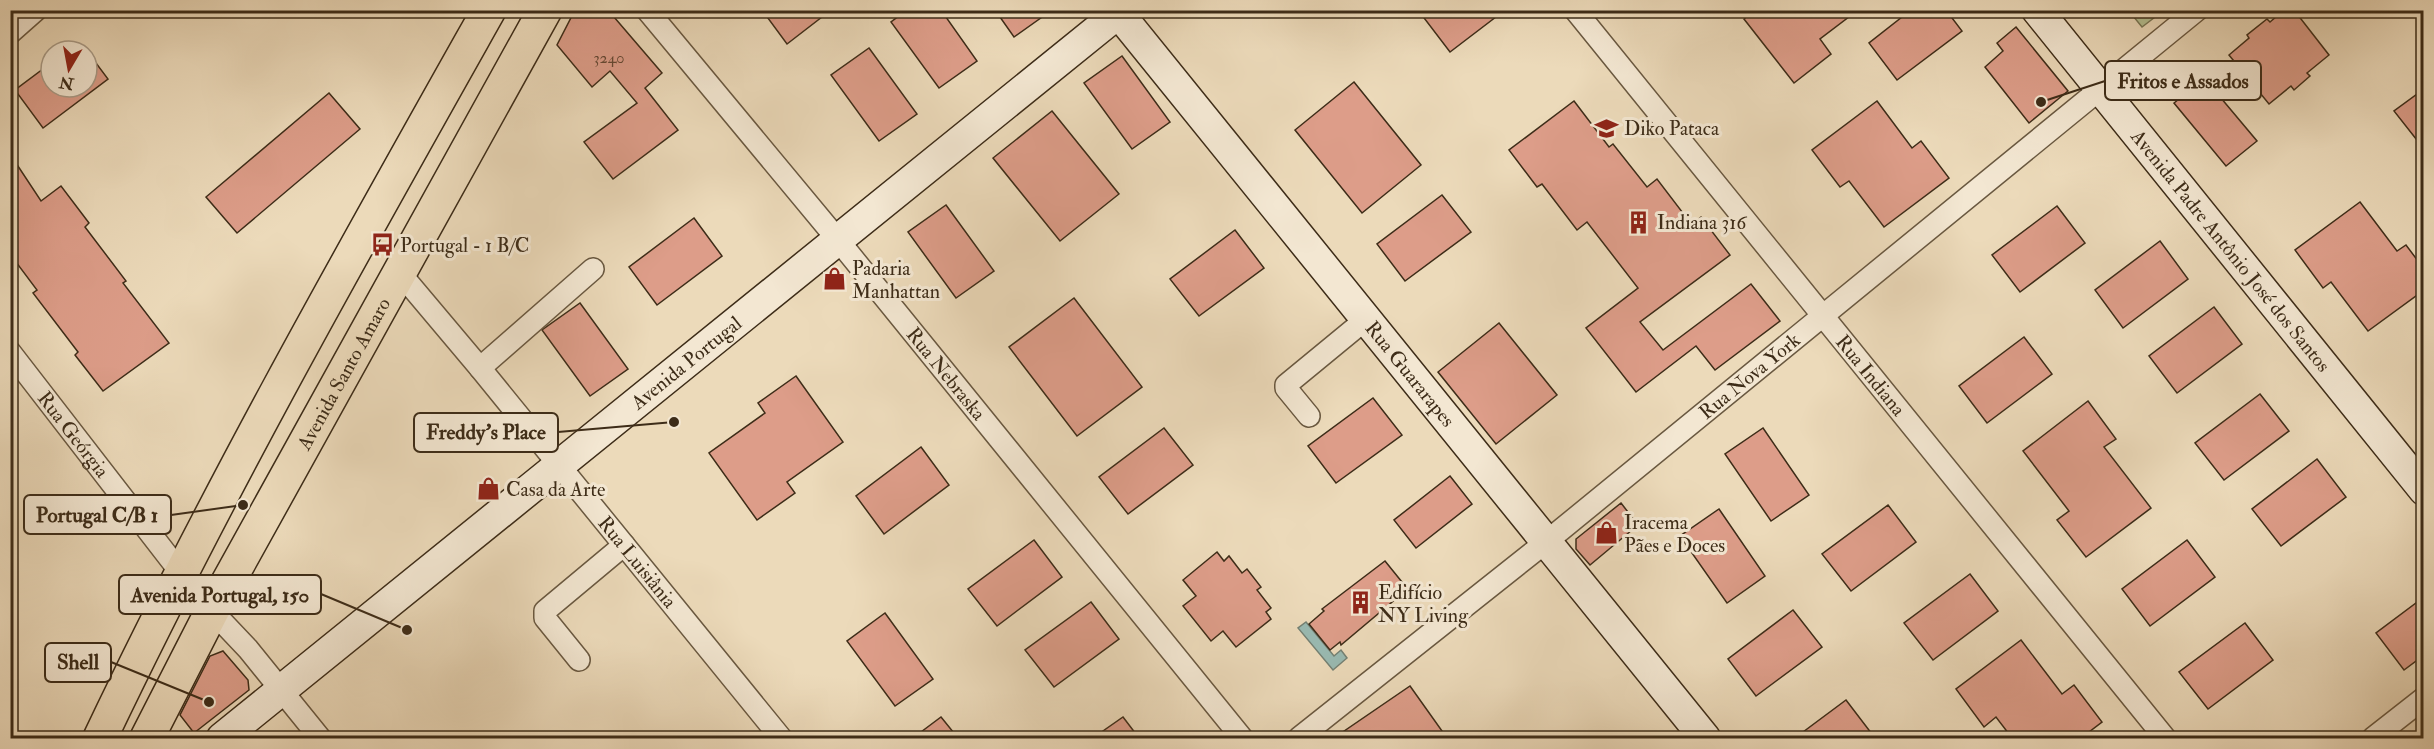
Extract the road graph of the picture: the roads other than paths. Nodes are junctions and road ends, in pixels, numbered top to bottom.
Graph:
1 (36, 10) edge
2 (489, 10) edge
3 (545, 10) edge
4 (647, 10) edge
5 (1575, 10) edge
6 (2037, 10) edge
7 (2198, 10) edge
8 (1119, 12) edge
9 (10, 33) edge
10 (2101, 89) junction
11 (838, 240) junction
12 (592, 269) dead end
13 (400, 273) junction
14 (1823, 316) junction
15 (1365, 321) junction
16 (10, 352) edge
17 (480, 368) junction
18 (1309, 416) dead end
19 (559, 464) junction
20 (2424, 490) edge
21 (1546, 542) junction
22 (624, 545) junction
23 (181, 573) junction
24 (212, 611) junction
25 (579, 660) dead end
26 (282, 691) junction
27 (2424, 698) edge
28 (100, 738) edge
29 (147, 738) edge
30 (222, 738) edge
31 (320, 738) edge
32 (781, 738) edge
33 (1242, 738) edge
34 (1299, 738) edge
35 (1705, 738) edge
36 (2165, 738) edge
37 (2373, 738) edge

1 - 9 street
2 - 23 main road
3 - 13 main road, Avenida Santo Amaro
4 - 11 street, Rua Nebraska
5 - 14 street, Rua Indiana
6 - 10 street, Avenida Padre Antônio José dos Santos
7 - 10 street, Rua Nova York
8 - 11 street, Avenida Portugal
8 - 15 street, Rua Guararapes
10 - 14 street, Rua Nova York
10 - 20 street, Avenida Padre Antônio José dos Santos
11 - 19 street, Avenida Portugal
11 - 33 street, Rua Nebraska
12 - 17 street
13 - 17 street, Rua Luisiânia
13 - 24 main road, Avenida Santo Amaro
14 - 21 street, Rua Nova York
14 - 36 street, Rua Indiana
15 - 18 street
15 - 21 street, Rua Guararapes
16 - 23 street, Rua Geórgia
17 - 19 street, Rua Luisiânia
19 - 22 street, Rua Luisiânia
19 - 26 street, Avenida Portugal
21 - 34 street, Rua Nova York
21 - 35 street, Rua Guararapes
22 - 25 street
22 - 32 street, Rua Luisiânia
23 - 28 main road
24 - 26 street
24 - 29 main road, Avenida Santo Amaro
26 - 30 street, Avenida Portugal
26 - 31 street
27 - 37 street

